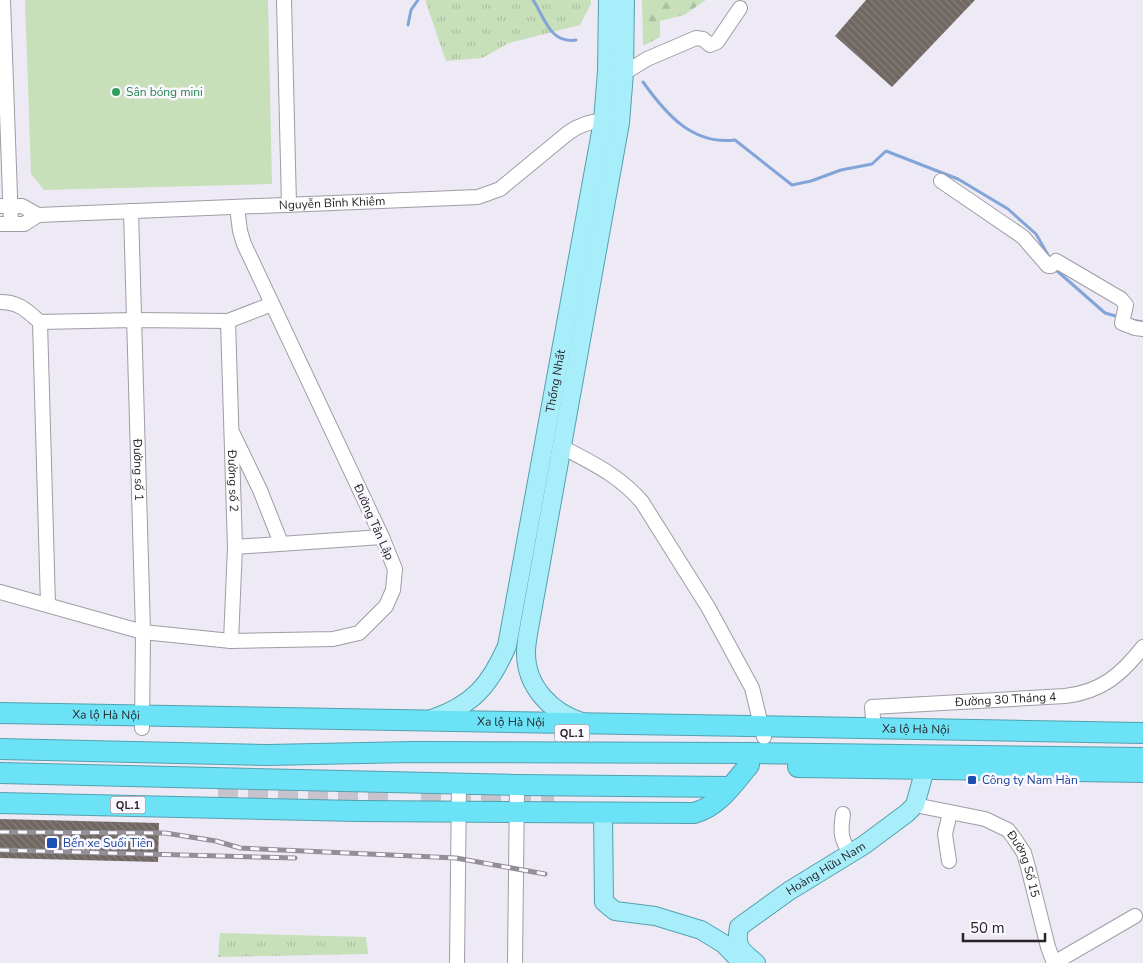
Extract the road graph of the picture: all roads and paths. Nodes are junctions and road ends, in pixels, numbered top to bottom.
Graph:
1 (3, 0) edge
2 (284, 0) edge
3 (608, 0) edge
4 (625, 0) edge
5 (740, 8) dead end
6 (616, 72) junction
7 (611, 122) junction
8 (941, 181) dead end
9 (289, 205) junction
10 (5, 206) edge
11 (237, 207) junction
12 (131, 211) junction
13 (38, 215) junction
14 (5, 224) edge
15 (0, 302) edge
16 (272, 304) junction
17 (134, 320) junction
18 (228, 321) junction
19 (40, 322) junction
20 (1143, 329) edge
21 (231, 429) junction
22 (562, 447) junction
23 (382, 537) junction
24 (281, 543) junction
25 (235, 548) junction
26 (0, 592) edge
27 (48, 604) junction
28 (143, 632) junction
29 (519, 634) junction
30 (231, 641) junction
31 (1143, 647) edge
32 (0, 713) edge
33 (424, 721) junction
34 (142, 722) junction
35 (307, 724) junction
36 (590, 724) junction
37 (0, 726) edge
38 (501, 727) junction
39 (763, 732) junction
40 (1143, 733) edge
41 (874, 734) junction
42 (1143, 743) edge
43 (0, 749) edge
44 (1143, 758) edge
45 (750, 759) junction
46 (925, 761) junction
47 (982, 762) junction
48 (1143, 772) edge
49 (0, 773) edge
50 (459, 783) junction
51 (517, 785) junction
52 (730, 787) junction
53 (0, 791) edge
54 (218, 795) tunnel mouth
55 (394, 798) tunnel mouth
56 (421, 799) tunnel mouth
57 (554, 801) tunnel mouth
58 (0, 803) edge
59 (716, 803) junction
60 (915, 805) junction
61 (458, 811) junction
62 (516, 812) junction
63 (603, 813) junction
64 (950, 813) junction
65 (843, 814) dead end
66 (850, 854) junction
67 (949, 861) dead end
68 (1135, 916) dead end
69 (458, 963) edge
70 (515, 963) edge
71 (743, 963) edge
72 (756, 963) edge
73 (1054, 963) edge

1 - 10 street
2 - 9 street
3 - 6 main road, Thống Nhất
4 - 6 main road, Thống Nhất
5 - 6 street
6 - 7 main road, Thống Nhất
7 - 9 street, Nguyễn Bỉnh Khiêm
7 - 22 main road, Thống Nhất
7 - 29 main road, Thống Nhất
8 - 20 street
9 - 11 street, Nguyễn Bỉnh Khiêm
10 - 13 street, Nguyễn Bỉnh Khiêm
10 - 14 street
11 - 12 street, Nguyễn Bỉnh Khiêm
11 - 16 street, Đường Tân Lập
12 - 13 street, Nguyễn Bỉnh Khiêm
12 - 17 street, Đường số 1
13 - 14 street, Nguyễn Bỉnh Khiêm
15 - 19 street
16 - 18 street
16 - 23 street, Đường Tân Lập
17 - 18 street
17 - 19 street
17 - 28 street, Đường số 1
18 - 21 street, Đường số 2
19 - 27 street
21 - 24 street
21 - 25 street, Đường số 2
22 - 29 main road, Thống Nhất
22 - 39 street
23 - 24 street
23 - 30 street, Đường Tân Lập
24 - 25 street
25 - 30 street, Đường số 2
26 - 27 street, Đường Tân Lập
27 - 28 street, Đường Tân Lập
28 - 30 street, Đường Tân Lập
28 - 34 street, Đường số 1
29 - 33 main road, Thống Nhất
29 - 36 main road, Thống Nhất
31 - 41 street, Đường 30 Tháng 4
32 - 34 highway, Xa lộ Hà Nội / QL.1
33 - 35 highway, Xa lộ Hà Nội / QL.1
33 - 38 highway, Xa lộ Hà Nội / QL.1
34 - 35 highway, Xa lộ Hà Nội / QL.1
34 - 37 highway, Xa lộ Hà Nội / QL.1
35 - 38 highway, Xa lộ Hà Nội / QL.1
36 - 38 highway, Xa lộ Hà Nội / QL.1
36 - 39 highway, Xa lộ Hà Nội / QL.1
38 - 39 highway, Xa lộ Hà Nội / QL.1
39 - 41 highway, Xa lộ Hà Nội / QL.1
40 - 41 highway, Xa lộ Hà Nội / QL.1
41 - 42 highway, Xa lộ Hà Nội / QL.1
43 - 45 highway, Xa lộ Hà Nội / QL.1
44 - 47 highway, Xa lộ Hà Nội / QL.1
45 - 46 highway, Xa lộ Hà Nội / QL.1
45 - 52 highway, QL.1
46 - 47 highway, Xa lộ Hà Nội / QL.1
46 - 60 main road
47 - 48 highway, Xa lộ Hà Nội / QL.1
49 - 50 highway
50 - 51 highway
50 - 61 street
51 - 52 highway
51 - 62 street
52 - 59 highway, QL.1
53 - 54 highway, QL.1
55 - 56 highway
57 - 59 highway
58 - 61 highway, QL.1
59 - 63 highway, QL.1
60 - 64 street, Đường Số 15
60 - 66 main road, Hoàng Hữu Nam
61 - 62 highway, QL.1
61 - 69 street
62 - 63 highway, QL.1
62 - 70 street
63 - 71 main road
64 - 67 street
64 - 73 street, Đường Số 15
65 - 66 street
66 - 72 main road, Hoàng Hữu Nam
68 - 73 street

